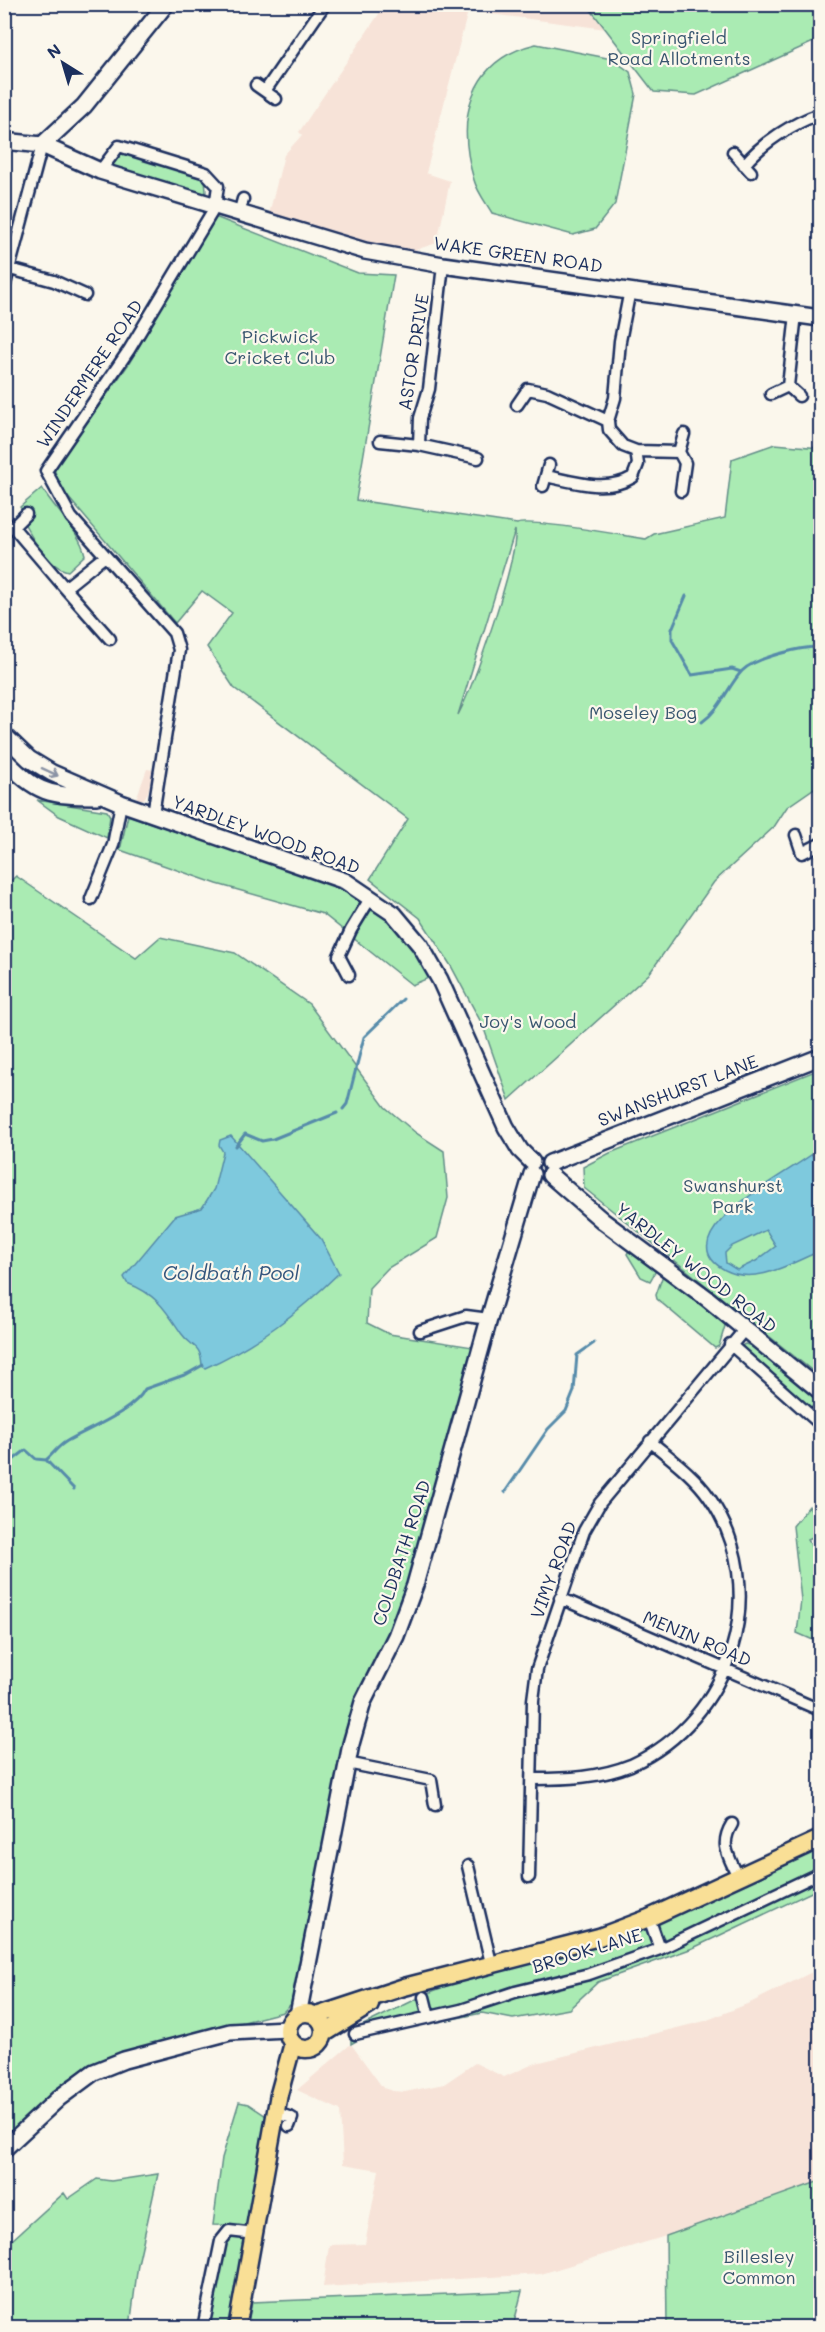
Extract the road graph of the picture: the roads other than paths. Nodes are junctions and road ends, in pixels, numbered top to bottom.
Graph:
1 (166, 4) edge
2 (325, 4) edge
3 (276, 99) dead end
4 (820, 114) edge
5 (4, 141) edge
6 (42, 145) junction
7 (733, 152) dead end
8 (100, 171) junction
9 (215, 207) junction
10 (443, 265) junction
11 (10, 269) junction
12 (5, 287) edge
13 (630, 290) junction
14 (85, 295) dead end
15 (796, 314) junction
16 (820, 318) edge
17 (788, 386) junction
18 (771, 394) dead end
19 (799, 396) dead end
20 (517, 405) dead end
21 (608, 421) junction
22 (684, 434) dead end
23 (380, 441) dead end
24 (419, 444) junction
25 (636, 451) junction
26 (678, 452) junction
27 (478, 458) dead end
28 (546, 476) dead end
29 (681, 491) dead end
30 (26, 514) dead end
31 (105, 556) junction
32 (65, 588) junction
33 (110, 639) dead end
34 (4, 735) edge
35 (5, 760) edge
36 (103, 796) junction
37 (121, 803) junction
38 (153, 814) junction
39 (796, 835) dead end
40 (820, 844) edge
41 (371, 897) junction
42 (91, 899) dead end
43 (349, 975) dead end
44 (820, 1057) edge
45 (532, 1168) junction
46 (550, 1169) junction
47 (489, 1320) junction
48 (745, 1329) junction
49 (420, 1331) dead end
50 (730, 1344) junction
51 (820, 1392) edge
52 (820, 1424) edge
53 (650, 1441) junction
54 (560, 1599) junction
55 (726, 1669) junction
56 (820, 1710) edge
57 (347, 1763) junction
58 (532, 1779) junction
59 (435, 1805) dead end
60 (732, 1824) dead end
61 (820, 1839) edge
62 (468, 1866) dead end
63 (820, 1873) edge
64 (529, 1877) dead end
65 (738, 1877) junction
66 (649, 1918) junction
67 (660, 1948) junction
68 (491, 1963) junction
69 (404, 1987) junction
70 (424, 1997) dead end
71 (298, 2015) junction
72 (316, 2016) junction
73 (429, 2017) junction
74 (325, 2033) junction
75 (355, 2034) dead end
76 (290, 2036) junction
77 (312, 2047) junction
78 (282, 2083) junction
79 (278, 2113) junction
80 (289, 2126) dead end
81 (4, 2149) edge
82 (255, 2234) junction
83 (203, 2328) edge
84 (237, 2328) edge

1 - 6 street
2 - 3 street
4 - 7 street
5 - 6 street, WAKE GREEN ROAD
6 - 8 street, WAKE GREEN ROAD
6 - 11 street
8 - 9 street, WAKE GREEN ROAD
8 - 9 street
9 - 10 street, WAKE GREEN ROAD
9 - 31 street, WINDERMERE ROAD
10 - 13 street, WAKE GREEN ROAD
10 - 24 street, ASTOR DRIVE
11 - 12 street
11 - 14 street
13 - 15 street, WAKE GREEN ROAD
13 - 21 street
15 - 16 street, WAKE GREEN ROAD
15 - 17 street
17 - 18 street
17 - 19 street
20 - 21 street
21 - 25 street
22 - 26 street
23 - 24 street
24 - 27 street
25 - 26 street
25 - 28 street
26 - 29 street
30 - 32 street
31 - 32 street
31 - 38 street, WINDERMERE ROAD
32 - 33 street
34 -> 36 street, YARDLEY WOOD ROAD
35 - 36 street, YARDLEY WOOD ROAD
36 - 37 street, YARDLEY WOOD ROAD
37 - 38 street, YARDLEY WOOD ROAD
37 - 42 street
38 - 41 street, YARDLEY WOOD ROAD
39 - 40 street
41 - 43 street
41 - 45 street, YARDLEY WOOD ROAD
44 - 46 street, SWANSHURST LANE
45 - 46 street
45 - 47 street, COLDBATH ROAD
46 - 48 street, YARDLEY WOOD ROAD
47 - 49 street
47 - 57 street, COLDBATH ROAD
48 - 50 street, VIMY ROAD
48 - 51 street, YARDLEY WOOD ROAD
50 - 52 street
50 - 53 street, VIMY ROAD
53 - 54 street, VIMY ROAD
53 - 55 street
54 - 55 street, MENIN ROAD
54 - 58 street, VIMY ROAD
55 - 56 street, MENIN ROAD
55 - 58 street
57 - 59 street
57 - 71 street, COLDBATH ROAD
58 - 64 street, VIMY ROAD
60 - 65 street
61 - 65 main road, BROOK LANE
62 - 68 street
63 - 67 street, BROOK LANE
65 - 66 main road, BROOK LANE
66 - 67 street
66 - 68 main road, BROOK LANE
67 - 73 street, BROOK LANE
68 - 69 main road, BROOK LANE
69 - 72 main road, BROOK LANE
69 - 74 main road, BROOK LANE
70 - 73 street
71 - 72 main road
71 - 76 main road
72 - 74 main road
73 - 75 street, BROOK LANE
74 - 77 main road
76 - 77 main road
76 - 78 main road
76 - 81 street
77 - 78 main road
78 - 79 main road
79 - 80 street
79 - 82 main road
82 - 83 street
82 - 84 main road

